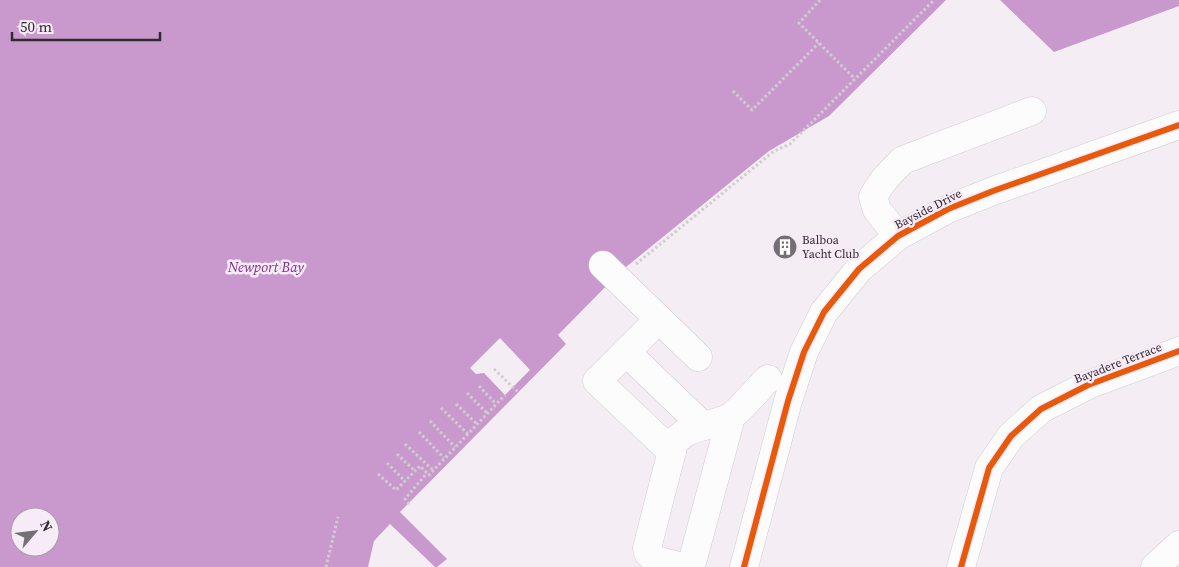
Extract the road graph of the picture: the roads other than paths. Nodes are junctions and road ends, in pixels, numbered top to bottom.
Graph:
1 (1032, 111) dead end
2 (1179, 125) edge
3 (898, 236) junction
4 (616, 268) road end
5 (658, 320) junction
6 (1179, 351) edge
7 (626, 352) junction
8 (698, 358) dead end
9 (768, 379) dead end
10 (731, 417) junction
11 (703, 426) junction
12 (672, 452) junction
13 (1179, 545) edge
14 (744, 567) edge
15 (961, 567) edge
16 (1155, 567) edge

1 - 3 main road
2 - 3 main road, Bayside Drive
3 - 14 main road, Bayside Drive
4 - 5 main road
5 - 7 main road
5 - 8 main road
6 - 15 main road, Bayadere Terrace
7 - 11 main road
7 - 12 main road
9 - 10 main road
10 - 11 main road
10 - 12 main road
11 - 12 main road
13 - 16 main road

